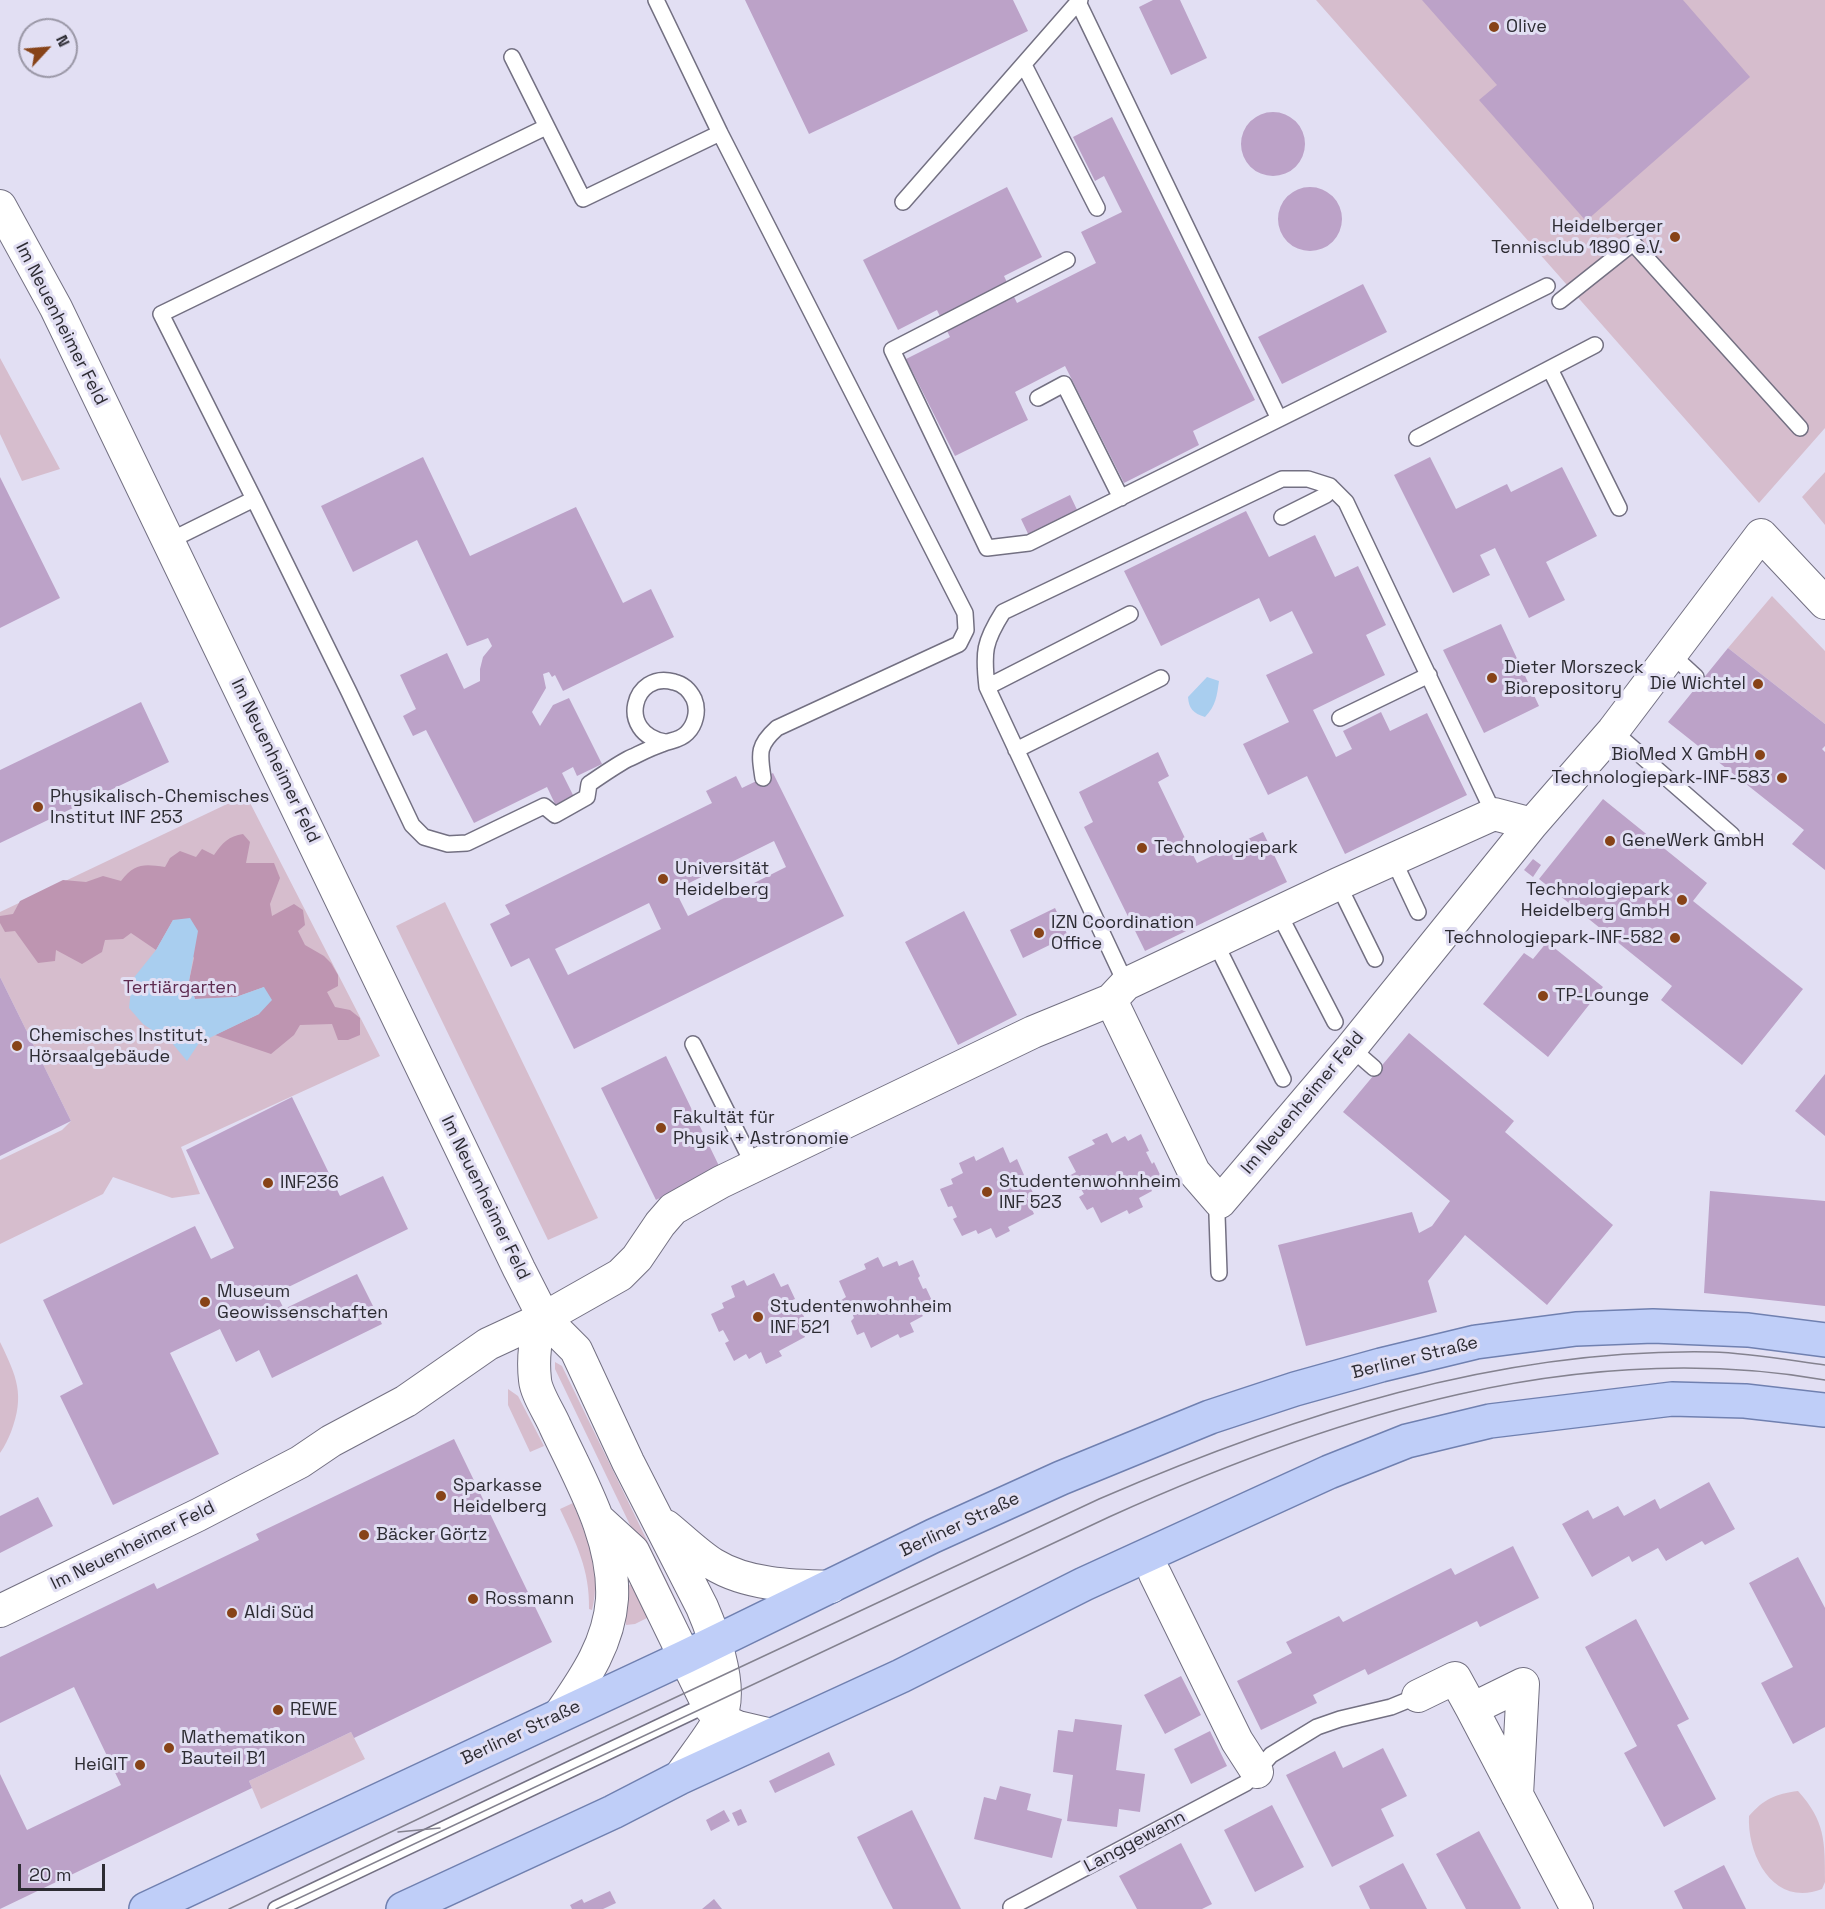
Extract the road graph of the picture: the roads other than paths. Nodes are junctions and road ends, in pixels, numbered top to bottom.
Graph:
1 (656, 0) edge
2 (1079, 1) edge
3 (512, 57) dead end
4 (1024, 65) junction
5 (546, 127) junction
6 (720, 133) junction
7 (903, 202) dead end
8 (0, 206) edge
9 (1098, 208) dead end
10 (1067, 260) dead end
11 (1547, 286) dead end
12 (1560, 301) dead end
13 (1595, 345) dead end
14 (1550, 369) junction
15 (1038, 398) dead end
16 (1279, 419) junction
17 (1800, 428) dead end
18 (1418, 438) dead end
19 (1330, 486) junction
20 (1121, 498) junction
21 (254, 499) junction
22 (1618, 508) dead end
23 (1282, 517) dead end
24 (169, 541) junction
25 (1825, 603) edge
26 (1130, 614) dead end
27 (959, 644) junction
28 (984, 654) junction
29 (1671, 654) junction
30 (1428, 675) junction
31 (1696, 677) dead end
32 (1161, 678) dead end
33 (987, 687) junction
34 (1340, 718) dead end
35 (1613, 731) junction
36 (664, 742) junction
37 (1016, 750) junction
38 (763, 778) dead end
39 (1494, 814) junction
40 (1532, 824) junction
41 (1732, 835) dead end
42 (1393, 859) junction
43 (1338, 884) junction
44 (1278, 912) junction
45 (1418, 912) dead end
46 (1215, 942) junction
47 (1375, 959) dead end
48 (1118, 992) junction
49 (1343, 1035) junction
50 (693, 1044) dead end
51 (1374, 1068) dead end
52 (1283, 1078) dead end
53 (754, 1166) junction
54 (1220, 1202) junction
55 (1219, 1273) dead end
56 (544, 1318) junction
57 (1825, 1340) edge
58 (1825, 1410) edge
59 (597, 1518) junction
60 (657, 1519) junction
61 (1155, 1574) dead end
62 (831, 1587) junction
63 (0, 1611) edge
64 (715, 1643) junction
65 (685, 1657) junction
66 (1418, 1696) joint
67 (717, 1701) junction
68 (1472, 1709) junction
69 (560, 1714) junction
70 (772, 1735) junction
71 (1257, 1772) junction
72 (679, 1778) junction
73 (1517, 1794) junction
74 (1571, 1907) edge
75 (146, 1909) edge
76 (276, 1909) edge
77 (403, 1909) edge
78 (1012, 1909) edge

1 - 6 lane
2 - 4 lane
2 - 16 lane
3 - 5 lane
4 - 7 lane
4 - 9 lane
5 - 6 lane
5 - 21 lane
6 - 27 lane
8 - 24 street, Im Neuenheimer Feld
10 - 20 lane
11 - 16 lane
12 - 17 lane
13 - 14 lane
14 - 18 lane
14 - 22 lane
15 - 20 lane
16 - 20 lane
19 - 23 lane
19 - 28 lane
19 - 30 lane
21 - 24 lane
21 - 36 lane
24 - 56 street, Im Neuenheimer Feld
25 - 29 street, Im Neuenheimer Feld
26 - 33 lane
27 - 28 lane
27 - 38 lane
28 - 33 lane
29 - 31 lane
29 - 35 street, Im Neuenheimer Feld
30 - 34 lane
30 - 39 lane
32 - 37 lane
33 - 37 lane
35 - 40 street, Im Neuenheimer Feld
35 - 41 lane
36 - 36 lane
37 - 48 lane
39 - 40 street
39 - 42 street, Im Neuenheimer Feld
40 - 49 street, Im Neuenheimer Feld
42 - 43 street, Im Neuenheimer Feld
42 - 45 lane
43 - 44 street, Im Neuenheimer Feld
43 - 47 lane
44 - 46 street, Im Neuenheimer Feld
44 - 49 lane
46 - 48 street, Im Neuenheimer Feld
46 - 52 lane
48 - 53 street, Im Neuenheimer Feld
48 - 54 street
49 - 51 lane
49 - 54 street, Im Neuenheimer Feld
50 - 53 lane
53 - 56 street, Im Neuenheimer Feld
54 - 55 lane
56 - 59 street
56 - 60 street, Im Neuenheimer Feld
56 - 63 street, Im Neuenheimer Feld
57 - 62 main road, Berliner Straße
58 - 70 main road
59 - 65 street
59 - 69 street
60 - 62 street, Im Neuenheimer Feld
60 - 64 street, Im Neuenheimer Feld
61 - 71 street
62 - 64 main road, Berliner Straße
64 - 65 main road, Berliner Straße
64 - 67 street, Im Neuenheimer Feld
65 - 67 street
65 - 69 main road, Berliner Straße
66 - 68 street, Langgewann
66 - 71 lane, Langgewann
67 - 70 street
67 - 72 street
67 - 76 lane
68 - 73 street, Langgewann
68 - 73 street
69 - 75 main road, Berliner Straße
70 - 72 main road
71 - 78 lane, Langgewann
72 - 77 main road
73 - 74 street, Langgewann

